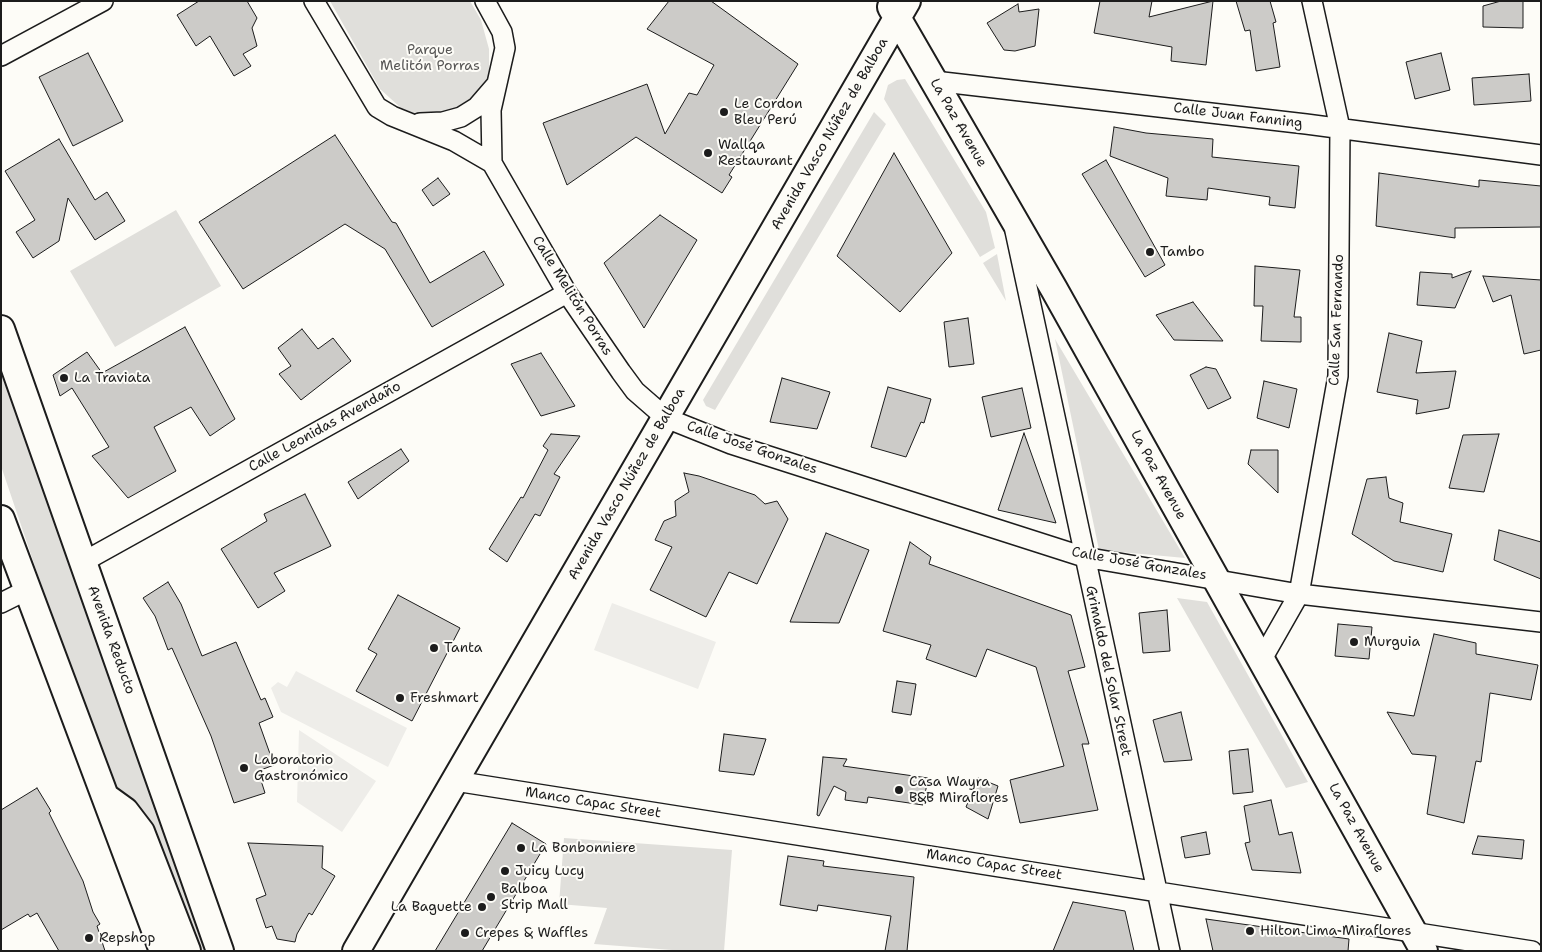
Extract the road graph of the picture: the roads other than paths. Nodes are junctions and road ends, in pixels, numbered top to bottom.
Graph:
1 (103, 1) edge
2 (314, 1) edge
3 (485, 1) edge
4 (1312, 1) edge
5 (898, 7) edge
6 (1, 56) edge
7 (934, 81) junction
8 (496, 84) junction
9 (410, 124) junction
10 (1340, 128) junction
11 (1541, 155) edge
12 (492, 164) junction
13 (1012, 214) junction
14 (567, 293) junction
15 (1, 329) edge
16 (666, 418) junction
17 (1, 519) edge
18 (1084, 557) junction
19 (83, 562) junction
20 (1217, 578) junction
21 (27, 590) junction
22 (1299, 594) junction
23 (1, 603) edge
24 (1541, 622) edge
25 (1262, 659) junction
26 (455, 781) junction
27 (104, 796) junction
28 (1156, 890) junction
29 (1419, 942) edge
30 (163, 951) edge
31 (187, 951) edge
32 (220, 951) edge
33 (356, 951) edge
34 (1170, 951) edge
35 (1532, 951) edge

1 - 6 street
2 - 9 street, Calle Melitón Porras
3 - 8 street, Calle Melitón Porras
4 - 10 street, Calle San Fernando
5 - 7 street, La Paz Avenue
5 - 16 street, Avenida Vasco Núñez de Balboa
7 - 10 street, Calle Juan Fanning
7 - 13 street, La Paz Avenue
8 - 9 street
8 - 12 street, Calle Melitón Porras
9 - 12 street, Calle Melitón Porras
10 - 11 street, Calle Juan Fanning
10 - 22 street, Calle San Fernando
12 - 14 street, Calle Melitón Porras
13 - 18 street, Grimaldo del Solar Street
13 - 20 street, La Paz Avenue
14 - 16 street, Calle Melitón Porras
14 - 19 street, Calle Leonidas Avendaño
15 - 19 street, Avenida Reducto
16 - 18 street, Calle José Gonzales
16 - 26 street, Avenida Vasco Núñez de Balboa
17 - 21 street
18 - 20 street, Calle José Gonzales
18 - 28 street, Grimaldo del Solar Street
19 - 32 street, Avenida Reducto
20 - 22 street, Calle José Gonzales
20 - 25 street, La Paz Avenue
21 - 23 street
21 - 27 street
22 - 24 street, Calle José Gonzales
22 - 25 street, Calle San Fernando
25 - 29 street, La Paz Avenue
26 - 28 street, Manco Capac Street
26 - 33 street, Avenida Vasco Núñez de Balboa
27 - 30 street
27 - 31 street
28 - 29 street, Manco Capac Street
28 - 34 street, Grimaldo del Solar Street
29 - 35 street, Manco Capac Street

